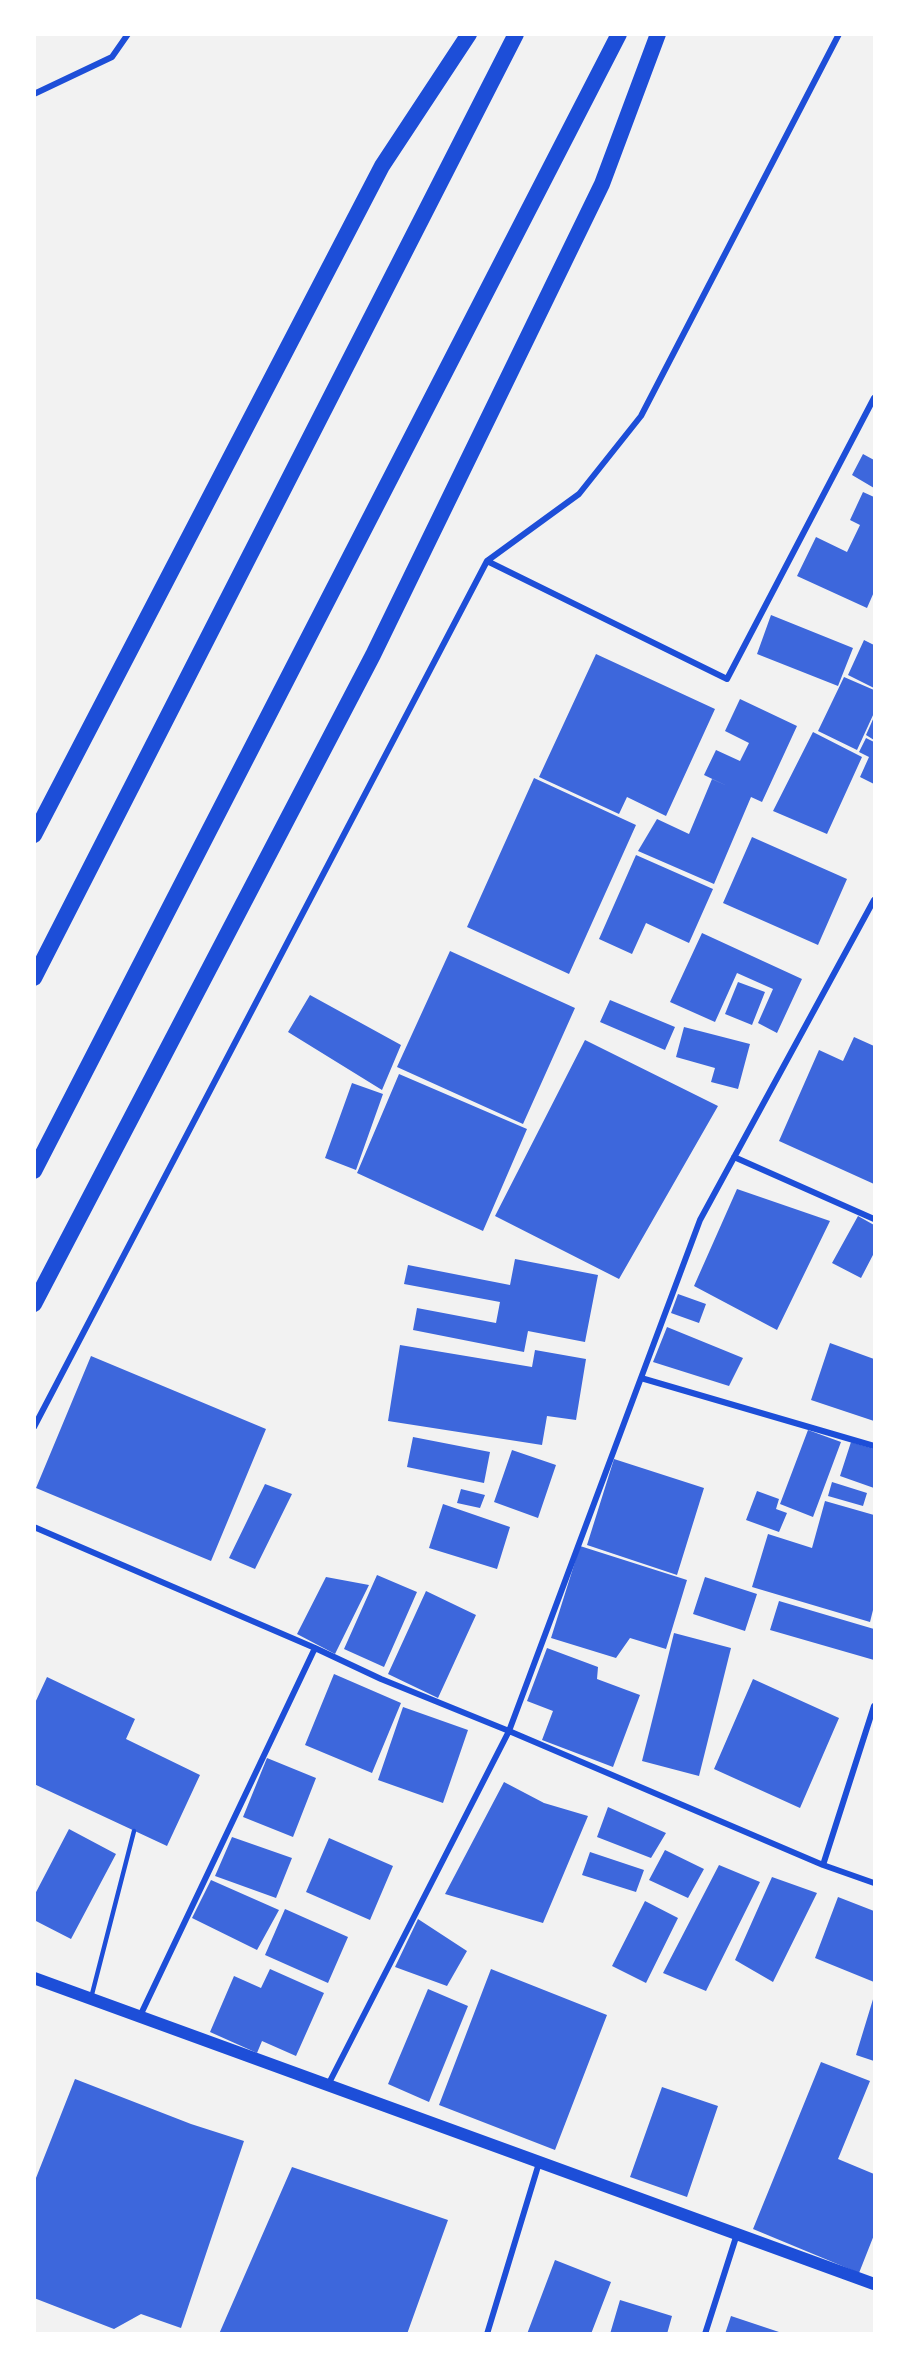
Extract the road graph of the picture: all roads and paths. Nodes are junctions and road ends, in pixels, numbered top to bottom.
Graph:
1 (128, 34) edge
2 (469, 34) edge
3 (516, 34) edge
4 (619, 34) edge
5 (658, 34) edge
6 (839, 34) edge
7 (34, 94) edge
8 (874, 398) edge
9 (487, 561) junction
10 (34, 835) edge
11 (874, 901) edge
12 (34, 978) edge
13 (734, 1157) junction
14 (34, 1171) edge
15 (874, 1219) edge
16 (34, 1304) edge
17 (641, 1378) junction
18 (34, 1427) edge
19 (874, 1446) edge
20 (34, 1527) edge
21 (315, 1648) junction
22 (874, 1706) edge
23 (509, 1731) junction
24 (134, 1831) dead end
25 (823, 1865) junction
26 (874, 1883) edge
27 (34, 1978) edge
28 (91, 1998) junction
29 (141, 2016) junction
30 (328, 2085) junction
31 (539, 2162) junction
32 (737, 2234) junction
33 (874, 2284) edge
34 (487, 2334) edge
35 (705, 2334) edge

1 - 7 street
2 - 10 highway
3 - 12 highway
4 - 14 highway
5 - 16 highway
6 - 9 street
8 - 9 street
9 - 18 street
11 - 13 street
13 - 15 street
13 - 17 street
17 - 19 street
17 - 23 street
20 - 21 street
21 - 23 street
21 - 29 street
22 - 25 street
23 - 25 street
23 - 30 street
24 - 28 lane
25 - 26 street
27 - 28 main road
28 - 29 main road
29 - 30 main road
30 - 31 main road
31 - 32 main road
31 - 34 street
32 - 33 main road
32 - 35 street

